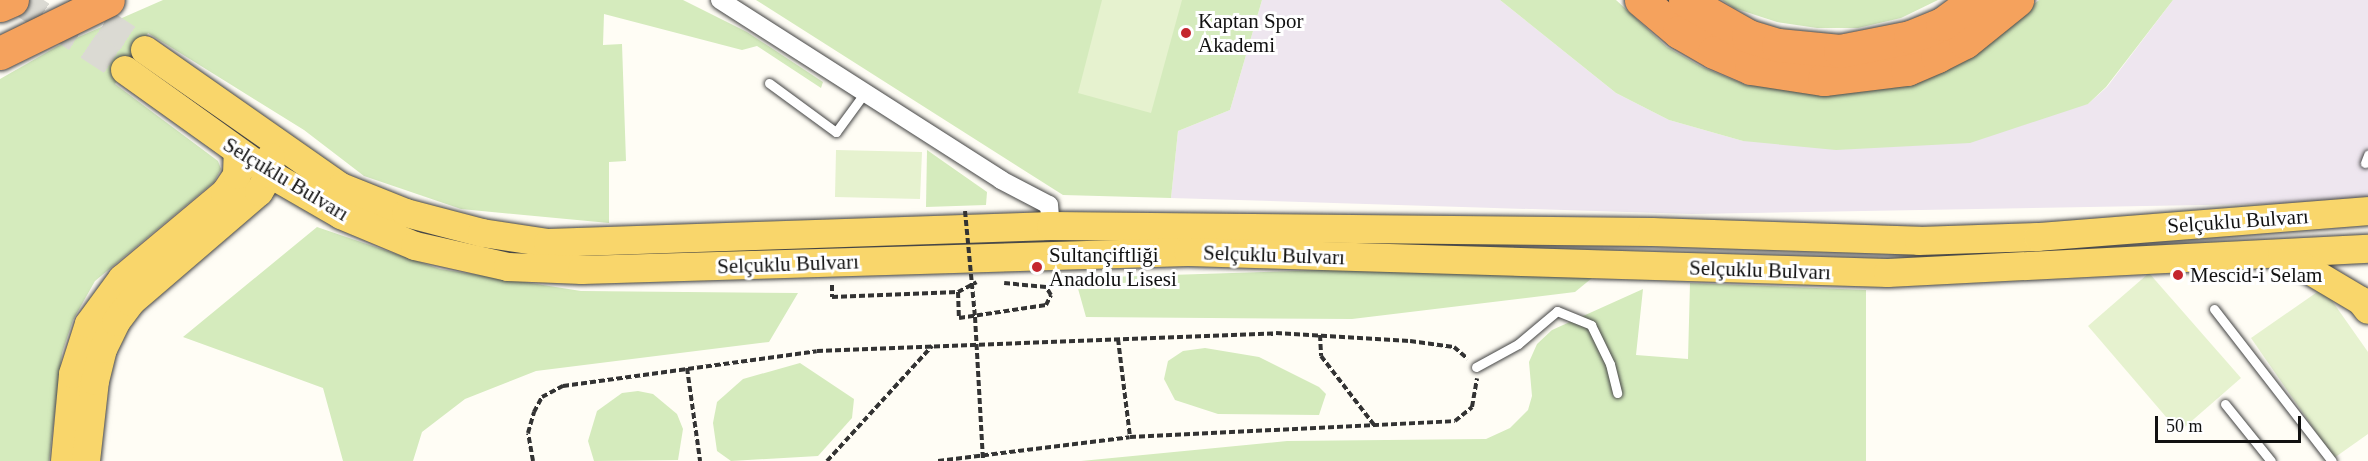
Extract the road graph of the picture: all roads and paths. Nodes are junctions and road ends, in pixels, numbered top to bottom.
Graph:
1 (12, 0) edge
2 (108, 0) edge
3 (720, 0) edge
4 (1641, 0) edge
5 (1685, 0) edge
6 (1975, 0) edge
7 (2017, 0) edge
8 (0, 5) edge
9 (145, 50) tunnel mouth
10 (0, 53) edge
11 (124, 70) tunnel mouth
12 (769, 84) dead end
13 (866, 92) junction
14 (267, 135) junction
15 (238, 152) junction
16 (270, 174) junction
17 (965, 211) dead end
18 (2368, 211) edge
19 (1051, 226) junction
20 (2368, 249) edge
21 (2282, 255) junction
22 (831, 263) junction
23 (1001, 283) dead end
24 (2214, 309) dead end
25 (2368, 310) edge
26 (975, 317) junction
27 (1320, 335) junction
28 (1118, 339) junction
29 (976, 342) junction
30 (932, 346) junction
31 (1476, 367) junction
32 (687, 368) junction
33 (1617, 393) dead end
34 (2225, 404) dead end
35 (1375, 427) junction
36 (1130, 437) junction
37 (982, 458) edge
38 (65, 461) edge
39 (87, 461) edge
40 (533, 461) edge
41 (700, 461) edge
42 (827, 461) edge
43 (938, 461) edge
44 (2271, 461) edge
45 (2332, 461) edge

1 - 8 highway
2 - 10 highway
3 - 13 street
4 - 7 highway
5 - 6 highway
9 - 14 main road, Selçuklu Bulvarı
11 - 15 main road, Selçuklu Bulvarı
12 - 13 lane
13 - 19 street
14 - 16 main road
14 - 19 main road, Selçuklu Bulvarı
15 - 16 main road, Selçuklu Bulvarı
15 - 38 main road
16 - 22 main road, Selçuklu Bulvarı
16 - 39 main road
17 - 26 path, bridge
18 - 19 main road, Selçuklu Bulvarı
20 - 21 main road, Selçuklu Bulvarı
21 - 22 main road, Selçuklu Bulvarı
21 - 25 main road
22 - 26 path
23 - 26 path
24 - 45 lane
26 - 29 path
27 - 28 path
27 - 31 path
27 - 35 path
28 - 29 path
28 - 36 path
29 - 30 path
29 - 37 path
30 - 32 path
30 - 42 path
31 - 33 lane
31 - 35 path
32 - 40 path
32 - 41 path
34 - 44 lane
35 - 36 path
36 - 37 path
37 - 43 path

